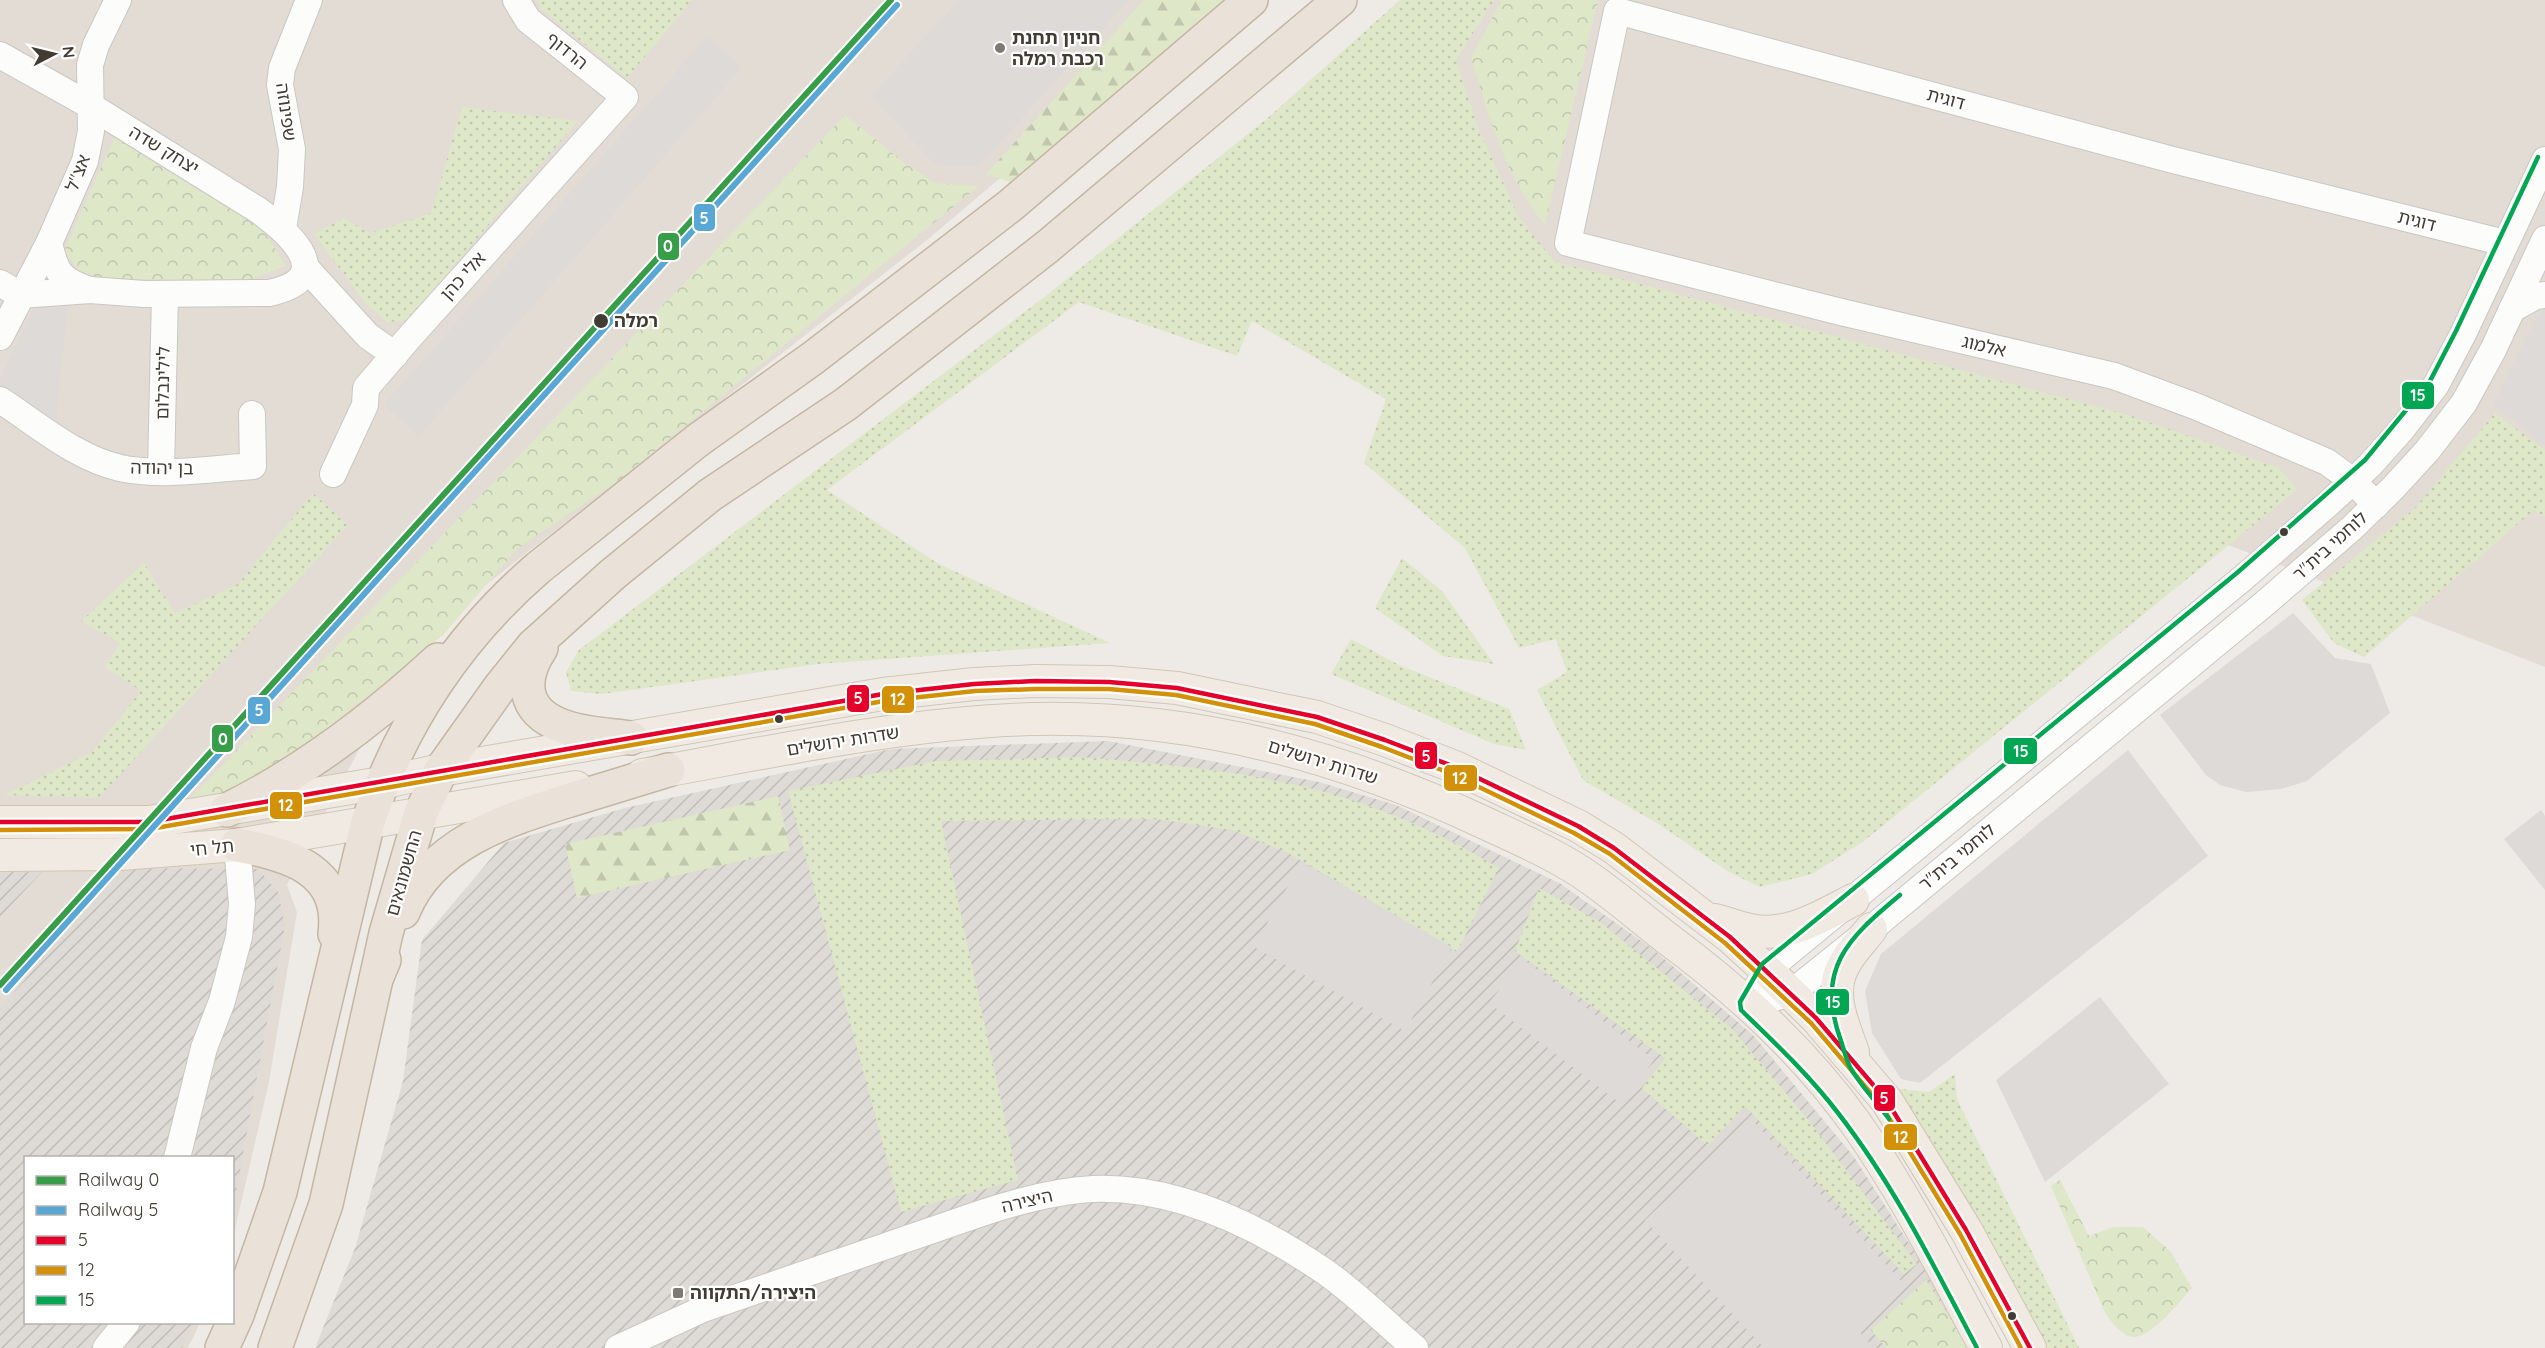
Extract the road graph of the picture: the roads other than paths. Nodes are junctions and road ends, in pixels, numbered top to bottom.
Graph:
1 (118, 0) edge
2 (309, 0) edge
3 (516, 0) edge
4 (1251, 0) edge
5 (1340, 0) edge
6 (0, 55) edge
7 (625, 97) joint
8 (89, 105) junction
9 (2545, 160) edge
10 (283, 228) junction
11 (2545, 239) edge
12 (49, 243) junction
13 (1568, 243) joint
14 (2505, 243) junction
15 (302, 276) junction
16 (10, 289) edge
17 (90, 290) junction
18 (165, 294) junction
19 (2545, 295) edge
20 (2512, 309) junction
21 (0, 337) edge
22 (395, 356) junction
23 (0, 400) edge
24 (252, 414) dead end
25 (161, 471) junction
26 (333, 474) dead end
27 (2353, 481) junction
28 (2376, 505) junction
29 (508, 596) junction
30 (560, 619) junction
31 (631, 738) junction
32 (441, 770) junction
33 (668, 770) junction
34 (381, 783) junction
35 (227, 810) junction
36 (421, 813) junction
37 (0, 822) edge
38 (368, 822) junction
39 (237, 845) junction
40 (0, 855) edge
41 (1672, 894) junction
42 (1853, 900) junction
43 (1871, 929) junction
44 (1767, 970) junction
45 (376, 979) junction
46 (328, 984) junction
47 (1791, 993) junction
48 (1748, 1005) junction
49 (1857, 1064) junction
50 (177, 1156) edge
51 (234, 1322) edge
52 (126, 1324) edge
53 (233, 1324) edge
54 (106, 1348) edge
55 (222, 1348) edge
56 (275, 1348) edge
57 (618, 1348) edge
58 (1415, 1348) edge
59 (1986, 1348) edge
60 (2030, 1348) edge

1 - 8 street, אצ"ל
2 - 10 street, שפינוזה
3 - 7 street, הרדוף
4 - 29 highway
5 - 30 highway
6 - 8 street, יצחק שדה
7 - 22 street, אלי כהן
8 - 10 street, יצחק שדה
8 - 12 street, אצ"ל
9 - 14 street, לוחמי בית"ר
10 - 15 street, יצחק שדה
11 - 20 street, לוחמי בית"ר
12 - 16 street, אצ"ל
12 - 17 street
13 - 14 street, דוגית
13 - 27 street, אלמוג
14 - 27 street, לוחמי בית"ר
15 - 18 street
15 - 22 street
16 - 17 street
16 - 21 street, אצ"ל
17 - 18 street
18 - 25 street, לילינבלום
19 - 20 street
20 - 28 street, לוחמי בית"ר
22 - 26 street, אלי כהן
23 - 25 street, בן יהודה
24 - 25 street, בן יהודה
27 - 28 street, אלמוג
27 - 42 street, לוחמי בית"ר
28 - 43 street, לוחמי בית"ר
29 - 34 highway
29 - 35 highway
30 - 31 highway
30 - 32 highway, החשמונאים
31 - 32 main road
31 - 41 main road
32 - 34 main road
32 - 36 highway, החשמונאים
33 - 36 main road, שדרות ירושלים
33 - 45 highway
33 - 48 main road, שדרות ירושלים
34 - 35 main road, תל חי
34 - 38 highway
35 - 37 main road, תל חי
36 - 38 main road, תל חי
36 - 45 highway, החשמונאים
38 - 39 main road, תל חי
38 - 46 highway
39 - 40 main road, תל חי
39 - 46 highway
39 - 50 street
41 - 42 main road
41 - 44 main road
42 - 44 street, לוחמי בית"ר
43 - 47 street, לוחמי בית"ר
43 - 49 main road
44 - 47 main road
44 - 48 street, לוחמי בית"ר
45 - 56 highway
46 - 51 highway
47 - 48 street, לוחמי בית"ר
47 - 49 main road
48 - 59 main road, שדרות ירושלים
49 - 60 main road
52 - 54 street
53 - 55 highway
57 - 58 street, היצירה

